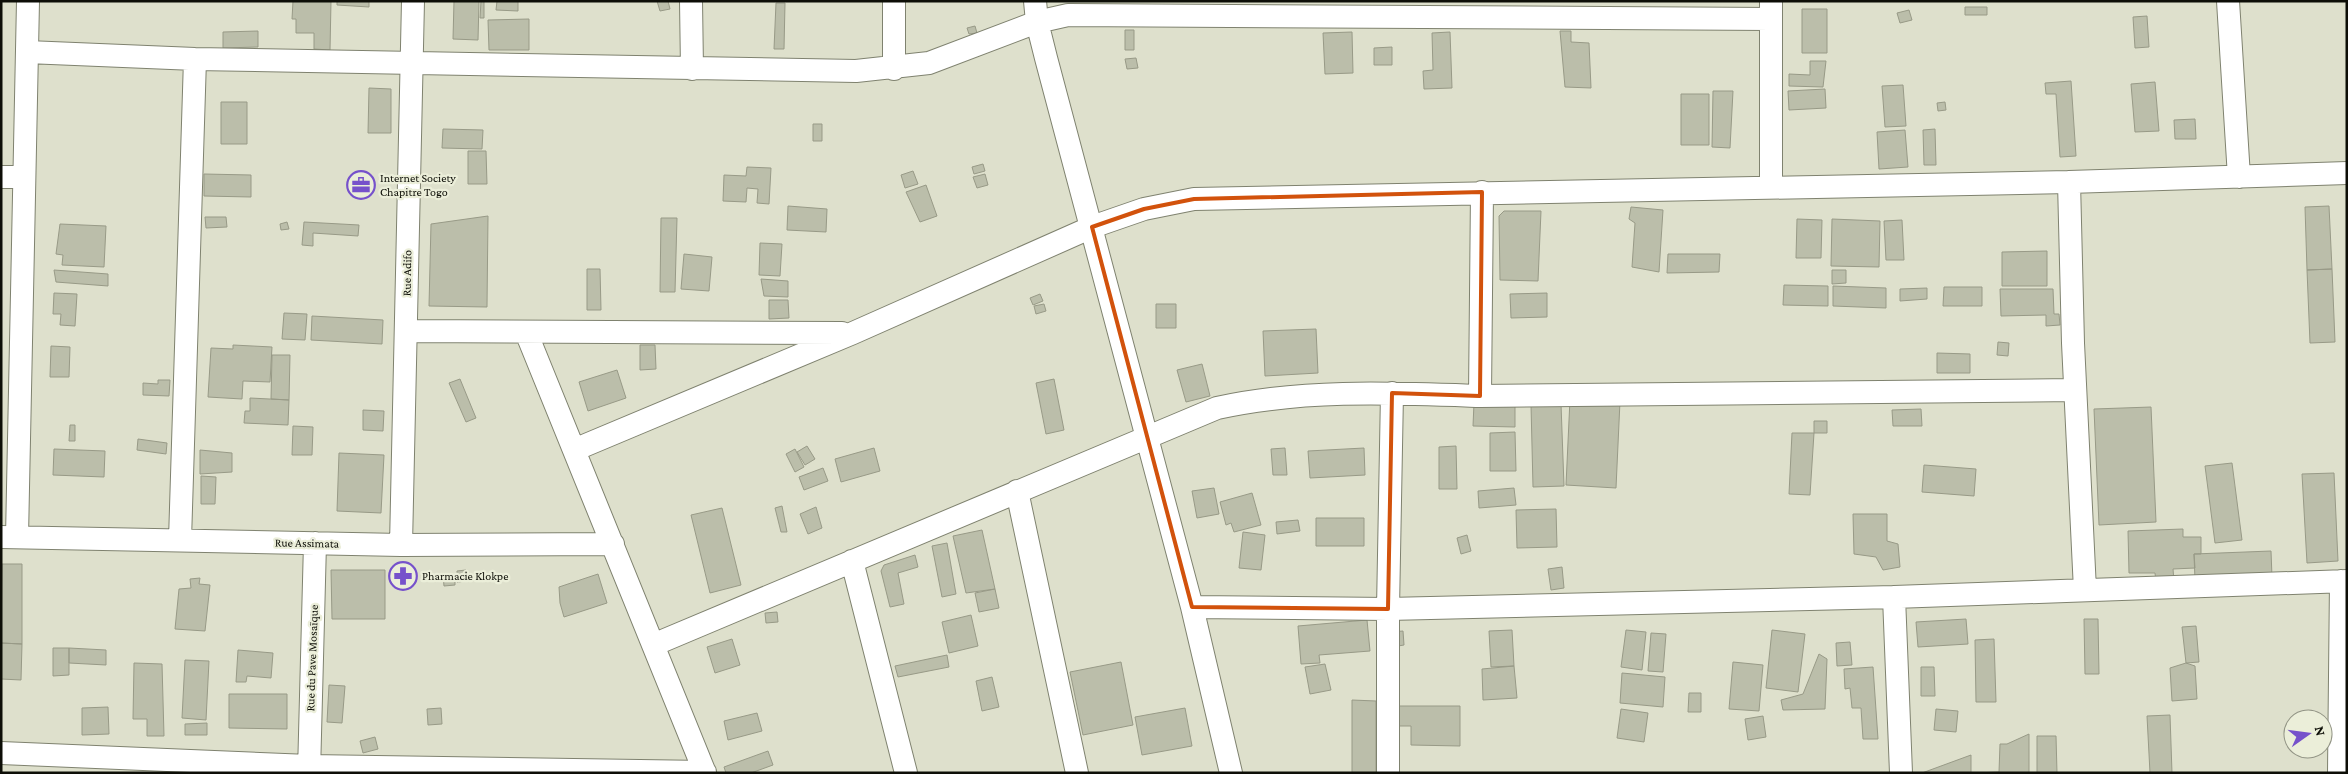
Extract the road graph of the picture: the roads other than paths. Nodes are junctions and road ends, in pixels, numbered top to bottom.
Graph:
1 (28, 1) edge
2 (412, 1) edge
3 (691, 1) edge
4 (894, 1) edge
5 (2228, 1) edge
6 (1318, 9) edge
7 (1566, 9) edge
8 (1771, 10) edge
9 (1036, 11) edge
10 (27, 52) junction
11 (195, 59) junction
12 (412, 62) junction
13 (692, 69) junction
14 (894, 69) junction
15 (2347, 173) edge
16 (1, 177) edge
17 (24, 177) junction
18 (2239, 177) junction
19 (2069, 182) junction
20 (1770, 186) junction
21 (1482, 192) junction
22 (1092, 227) junction
23 (11, 325) edge
24 (406, 331) junction
25 (526, 332) junction
26 (852, 333) junction
27 (2075, 390) junction
28 (1392, 394) junction
29 (1480, 396) junction
30 (1146, 438) junction
31 (574, 450) junction
32 (1017, 492) junction
33 (9, 537) edge
34 (180, 540) junction
35 (315, 543) junction
36 (613, 544) junction
37 (401, 545) junction
38 (852, 561) junction
39 (2344, 581) edge
40 (2085, 590) junction
41 (1894, 597) junction
42 (1192, 607) junction
43 (1388, 609) junction
44 (653, 645) junction
45 (1, 753) edge
46 (309, 769) edge
47 (705, 772) edge
48 (906, 773) edge
49 (1077, 773) edge
50 (1231, 773) edge
51 (1388, 773) edge
52 (1901, 773) edge
53 (2339, 773) edge

1 - 10 street
2 - 12 street, Rue Adifo
3 - 13 street
4 - 14 street
5 - 18 street
6 - 7 street
6 - 9 street
7 - 8 street
8 - 20 street
9 - 14 street
9 - 22 street
10 - 11 street
10 - 17 street
11 - 12 street
11 - 34 street
12 - 13 street
12 - 24 street, Rue Adifo
13 - 14 street
15 - 18 street
16 - 17 street
17 - 23 street
18 - 19 street
19 - 20 street
19 - 27 street
20 - 21 street
21 - 22 street
21 - 29 street
22 - 26 street
22 - 30 street
23 - 33 street
24 - 25 street
24 - 37 street, Rue Adifo
25 - 26 street
25 - 31 street
26 - 31 street
27 - 29 street
27 - 40 street
28 - 29 street
28 - 30 street
28 - 43 street
30 - 32 street
30 - 42 street
31 - 36 street
32 - 38 street
32 - 49 street
33 - 34 street, Rue Assimata
34 - 35 street, Rue Assimata
35 - 37 street, Rue Assimata
35 - 46 street, Rue du Pave Mosaïque
36 - 37 street, Rue Assimata
36 - 44 street
38 - 44 street
38 - 48 street
39 - 40 street
39 - 53 street
40 - 41 street
41 - 43 street
41 - 52 street
42 - 43 street
42 - 50 street
43 - 51 street
44 - 47 street
45 - 46 street
46 - 47 street

